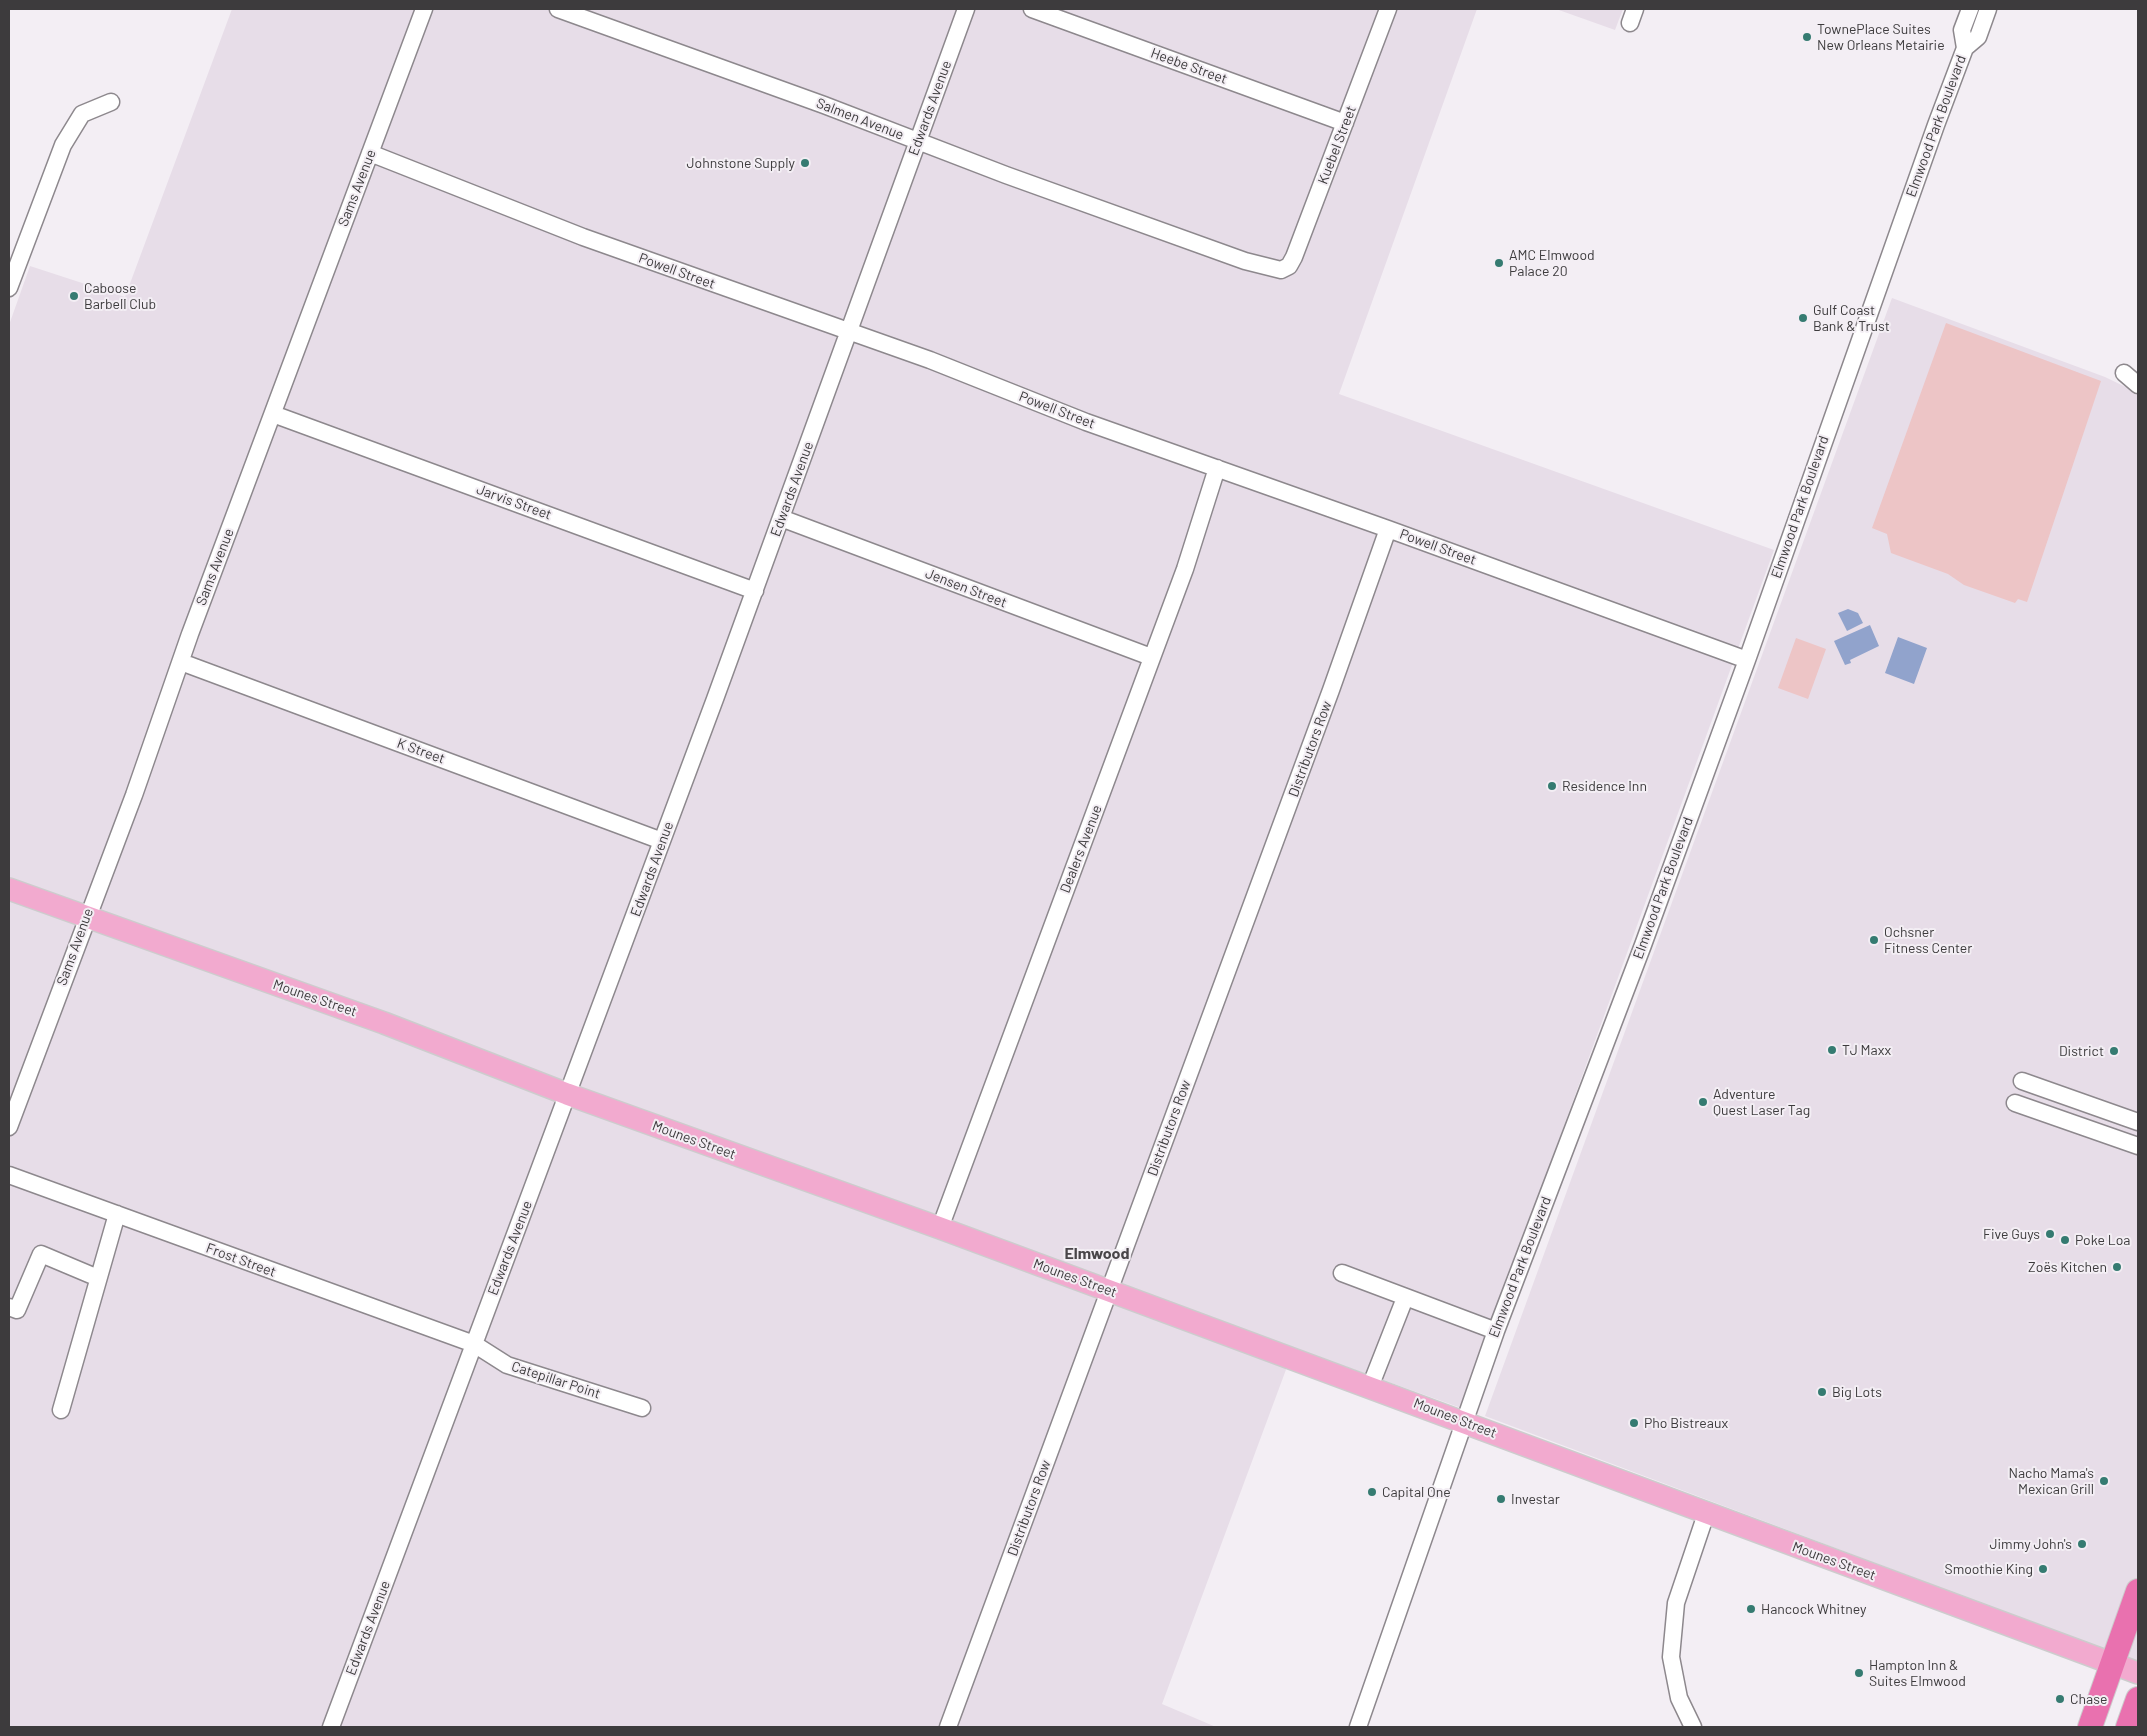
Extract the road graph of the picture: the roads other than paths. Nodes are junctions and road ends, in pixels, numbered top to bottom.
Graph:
1 (424, 9) edge
2 (558, 9) edge
3 (966, 9) edge
4 (1032, 9) edge
5 (1388, 9) edge
6 (1970, 9) edge
7 (1988, 9) edge
8 (1965, 48) junction
9 (111, 102) dead end
10 (1345, 123) junction
11 (918, 141) junction
12 (370, 153) junction
13 (1276, 269) joint
14 (9, 288) edge
15 (848, 332) junction
16 (2124, 373) dead end
17 (2138, 385) edge
18 (273, 414) junction
19 (1217, 468) junction
20 (781, 518) junction
21 (1388, 529) junction
22 (755, 591) junction
23 (1151, 657) junction
24 (1747, 660) junction
25 (180, 662) junction
26 (662, 841) junction
27 (9, 889) edge
28 (86, 918) junction
29 (2022, 1081) dead end
30 (567, 1094) junction
31 (2015, 1103) dead end
32 (2138, 1122) edge
33 (9, 1127) edge
34 (2138, 1146) edge
35 (9, 1175) edge
36 (117, 1214) junction
37 (940, 1228) junction
38 (1342, 1273) dead end
39 (98, 1278) junction
40 (1109, 1291) junction
41 (1405, 1298) junction
42 (9, 1307) edge
43 (1496, 1331) junction
44 (474, 1344) junction
45 (1370, 1387) junction
46 (642, 1408) dead end
47 (61, 1410) dead end
48 (1464, 1422) junction
49 (1706, 1514) junction
50 (2138, 1592) edge
51 (2113, 1664) junction
52 (2138, 1673) edge
53 (2138, 1699) edge
54 (331, 1727) edge
55 (948, 1727) edge
56 (1358, 1727) edge
57 (1693, 1727) edge
58 (2090, 1727) edge
59 (2128, 1727) edge

1 - 12 street, Sams Avenue
2 - 11 street, Salmen Avenue
3 - 11 street, Edwards Avenue
4 - 10 street, Heebe Street
5 - 10 street, Kuebel Street
6 - 8 street, Elmwood Park Boulevard
7 - 8 street, Elmwood Park Boulevard
8 - 24 street, Elmwood Park Boulevard
9 - 14 street
10 - 13 street, Kuebel Street
11 - 13 street, Salmen Avenue
11 - 15 street, Edwards Avenue
12 - 15 street, Powell Street
12 - 18 street, Sams Avenue
15 - 19 street, Powell Street
15 - 20 street, Edwards Avenue
16 - 17 street
18 - 22 street, Jarvis Street
18 - 25 street, Sams Avenue
19 - 21 street, Powell Street
19 - 23 street, Dealers Avenue
20 - 22 street, Edwards Avenue
20 - 23 street, Jensen Street
21 - 24 street, Powell Street
21 - 40 street, Distributors Row
22 - 26 street, Edwards Avenue
23 - 37 street, Dealers Avenue
24 - 43 street, Elmwood Park Boulevard
25 - 26 street, K Street
25 - 28 street, Sams Avenue
26 - 30 street, Edwards Avenue
27 - 28 main road, Mounes Street
28 - 30 main road, Mounes Street
28 - 33 street, Sams Avenue
29 - 32 street
30 - 37 main road, Mounes Street
30 - 44 street, Edwards Avenue
31 - 34 street
35 - 36 street, Frost Street
36 - 39 street
36 - 44 street, Frost Street
37 - 40 main road, Mounes Street
38 - 41 street
39 - 42 street
39 - 47 street
40 - 45 main road, Mounes Street
40 - 55 street, Distributors Row
41 - 43 street
41 - 45 street
43 - 48 street, Elmwood Park Boulevard
44 - 46 street, Catepillar Point
44 - 54 street, Edwards Avenue
45 - 48 main road, Mounes Street
48 - 49 main road, Mounes Street
48 - 56 street, Elmwood Park Boulevard
49 - 51 main road, Mounes Street
49 - 57 street
50 - 51 highway
51 - 52 main road, Mounes Street
51 - 58 highway
53 - 59 highway

